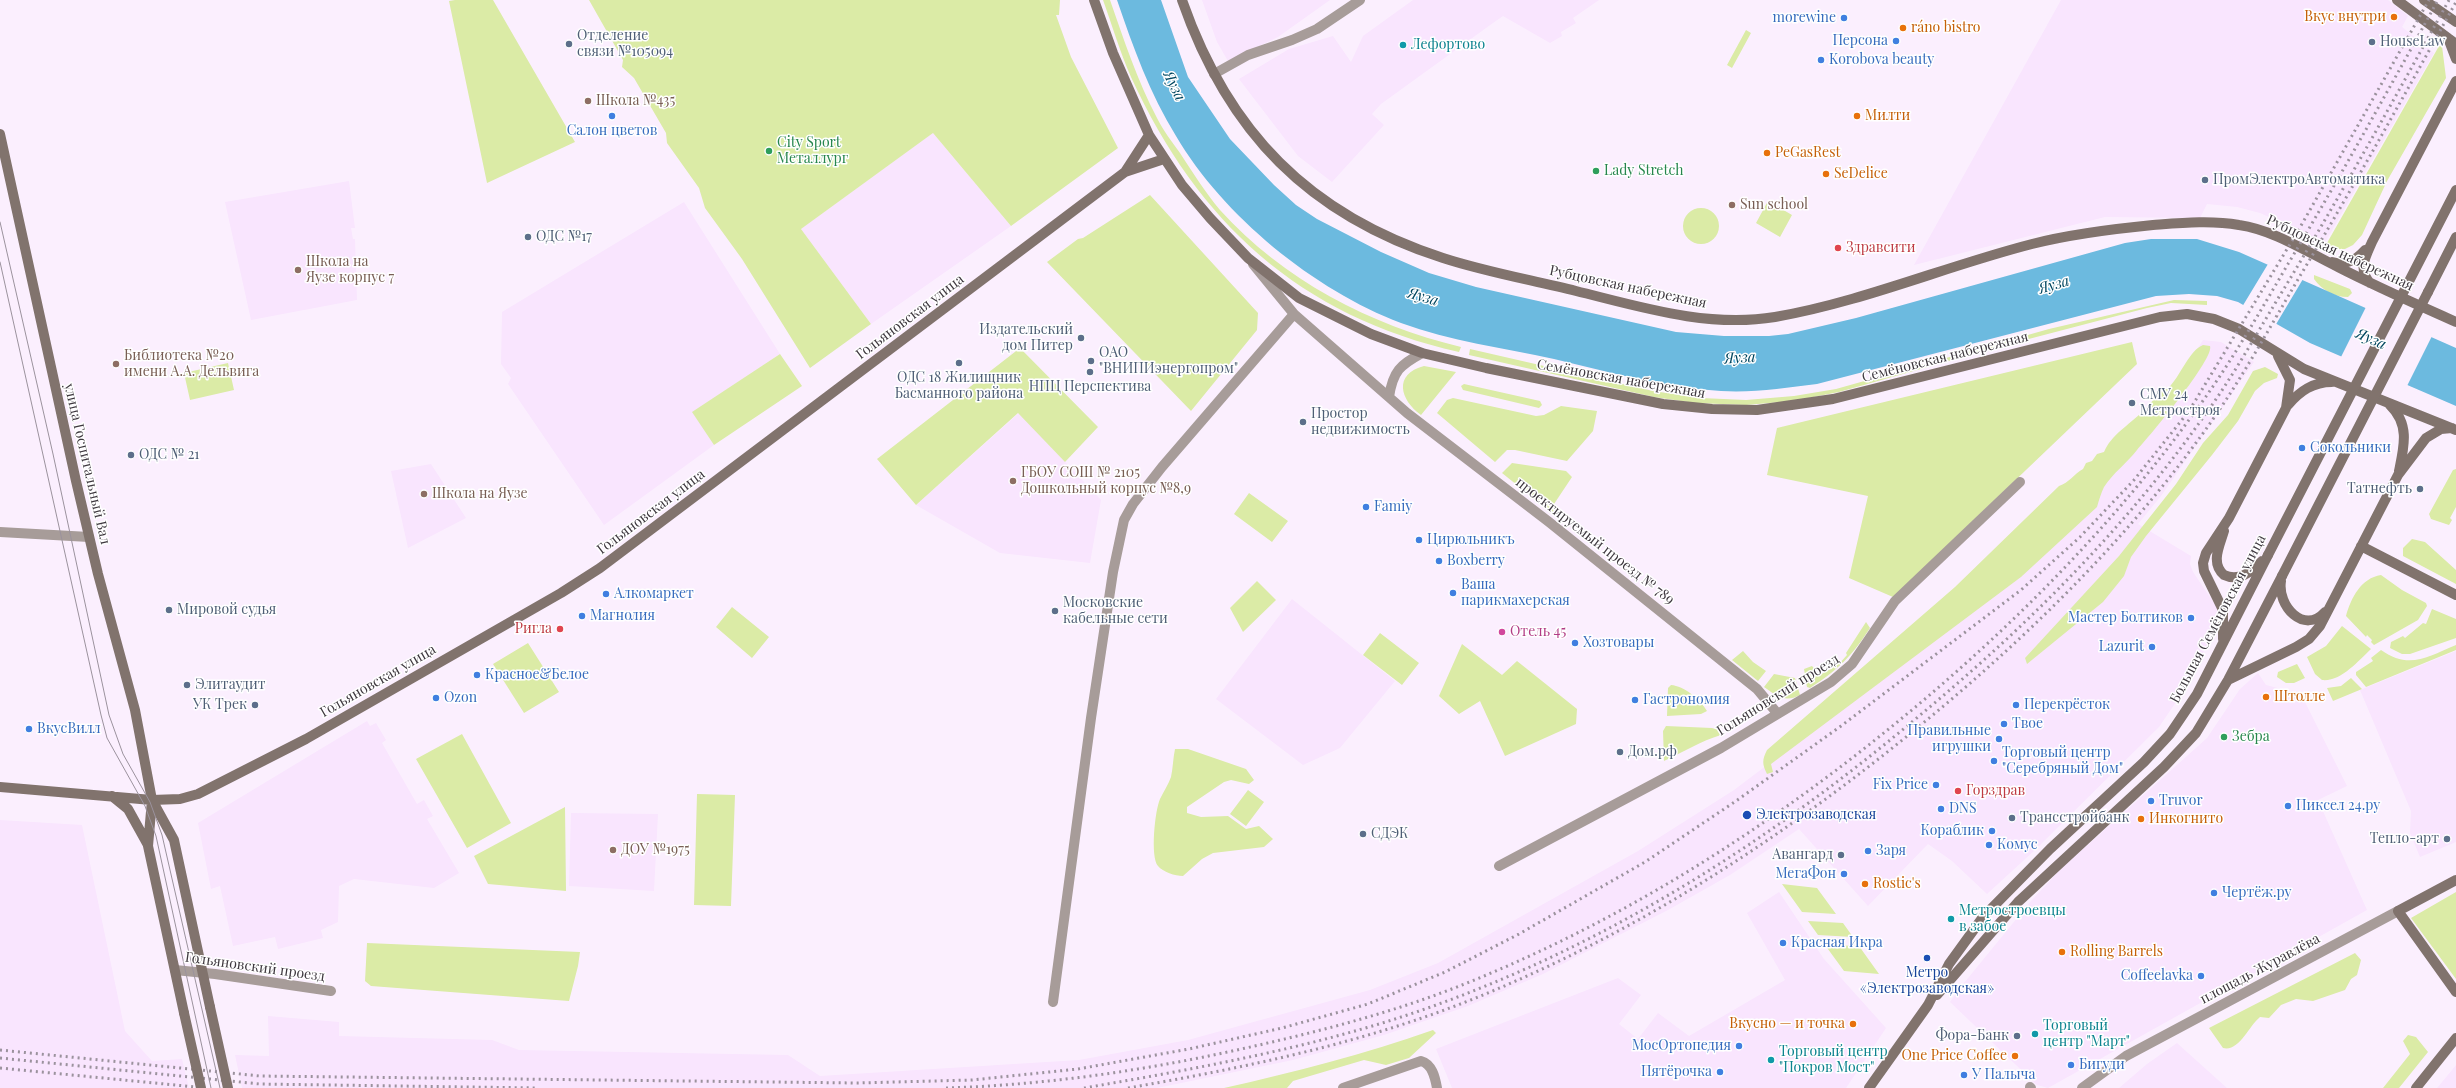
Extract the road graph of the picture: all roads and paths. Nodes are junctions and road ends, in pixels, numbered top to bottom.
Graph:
1 (1094, 0) edge
2 (1182, 0) edge
3 (1360, 0) edge
4 (2398, 0) edge
5 (2424, 0) edge
6 (2456, 22) edge
7 (2452, 41) edge
8 (2456, 49) edge
9 (2456, 59) edge
10 (1214, 74) junction
11 (2456, 80) edge
12 (2456, 97) edge
13 (2445, 100) junction
14 (0, 134) edge
15 (1149, 135) junction
16 (1164, 160) junction
17 (1125, 172) junction
18 (2456, 190) edge
19 (2456, 237) edge
20 (2372, 242) junction
21 (1248, 258) junction
22 (2323, 260) junction
23 (2370, 283) junction
24 (1294, 314) junction
25 (2453, 319) edge
26 (1422, 353) junction
27 (2276, 354) junction
28 (2337, 382) junction
29 (1389, 397) junction
30 (2386, 402) junction
31 (2286, 408) junction
32 (2454, 429) edge
33 (2398, 475) junction
34 (2020, 482) dead end
35 (2229, 518) junction
36 (0, 532) edge
37 (89, 537) junction
38 (2361, 546) junction
39 (2260, 565) junction
40 (2282, 576) junction
41 (2456, 595) edge
42 (2330, 608) junction
43 (2221, 648) junction
44 (2228, 680) junction
45 (1777, 713) junction
46 (0, 788) edge
47 (112, 796) junction
48 (152, 800) junction
49 (148, 846) junction
50 (1499, 866) dead end
51 (2456, 880) edge
52 (2398, 911) junction
53 (175, 970) junction
54 (202, 973) junction
55 (331, 991) dead end
56 (2456, 992) edge
57 (1053, 1002) dead end
58 (1928, 1005) junction
59 (2456, 1038) edge
60 (201, 1088) edge
61 (228, 1088) edge
62 (1343, 1088) edge
63 (1437, 1088) edge
64 (1869, 1088) edge
65 (2082, 1088) edge
66 (2416, 1088) edge

1 - 15 main road, Семёновская набережная
2 - 10 main road, Рубцовская набережная
3 - 10 street
4 - 7 main road
5 - 6 main road
7 - 8 main road
7 - 9 main road
10 - 22 main road, Рубцовская набережная
11 - 13 main road
12 - 13 main road
13 - 20 main road
14 - 37 main road, улица Госпитальный Вал
15 - 16 main road, Семёновская набережная
15 - 17 main road, Гольяновская улица
16 - 17 main road, Гольяновская улица
16 - 21 main road, Семёновская набережная
17 - 48 main road, Гольяновская улица
18 - 39 main road, Большая Семёновская улица, bridge
19 - 40 main road, Большая Семёновская улица, bridge
20 - 22 main road
20 - 23 main road
21 - 24 street, проектируемый проезд № 789
21 - 26 main road, Семёновская набережная
22 - 23 main road, Рубцовская набережная
23 - 25 main road, Рубцовская набережная
24 - 29 street, проектируемый проезд № 789
24 - 57 street
26 - 27 main road, Семёновская набережная
26 - 29 street
27 - 28 main road, Семёновская набережная
27 - 31 main road
28 - 30 main road, Семёновская набережная
28 - 31 main road
29 - 45 street, проектируемый проезд № 789
30 - 32 main road, Семёновская набережная
30 - 33 main road
31 - 35 main road
32 - 33 main road
33 - 38 main road
34 - 45 street, Гольяновский проезд
35 - 39 main road
35 - 43 main road
36 - 37 street
37 - 48 main road, улица Госпитальный Вал
38 - 41 main road
38 - 42 main road
39 - 43 main road, Большая Семёновская улица
40 - 42 main road
40 - 44 main road, Большая Семёновская улица
42 - 44 main road
43 - 58 main road, Большая Семёновская улица
44 - 58 main road, Большая Семёновская улица
45 - 50 street, Гольяновский проезд
46 - 47 main road, Гольяновская улица
47 - 48 main road, Гольяновская улица
47 - 49 main road
48 - 49 main road, улица Госпитальный Вал
48 - 54 main road, улица Госпитальный Вал
49 - 53 main road, улица Госпитальный Вал
51 - 52 main road, площадь Журавлёва
52 - 56 main road
52 - 65 street, площадь Журавлёва
53 - 54 street, Гольяновский проезд
53 - 60 main road, улица Госпитальный Вал, bridge
54 - 55 street, Гольяновский проезд
54 - 61 main road, улица Госпитальный Вал, bridge
58 - 64 main road, Большая Семёновская улица
59 - 66 main road
62 - 63 street

